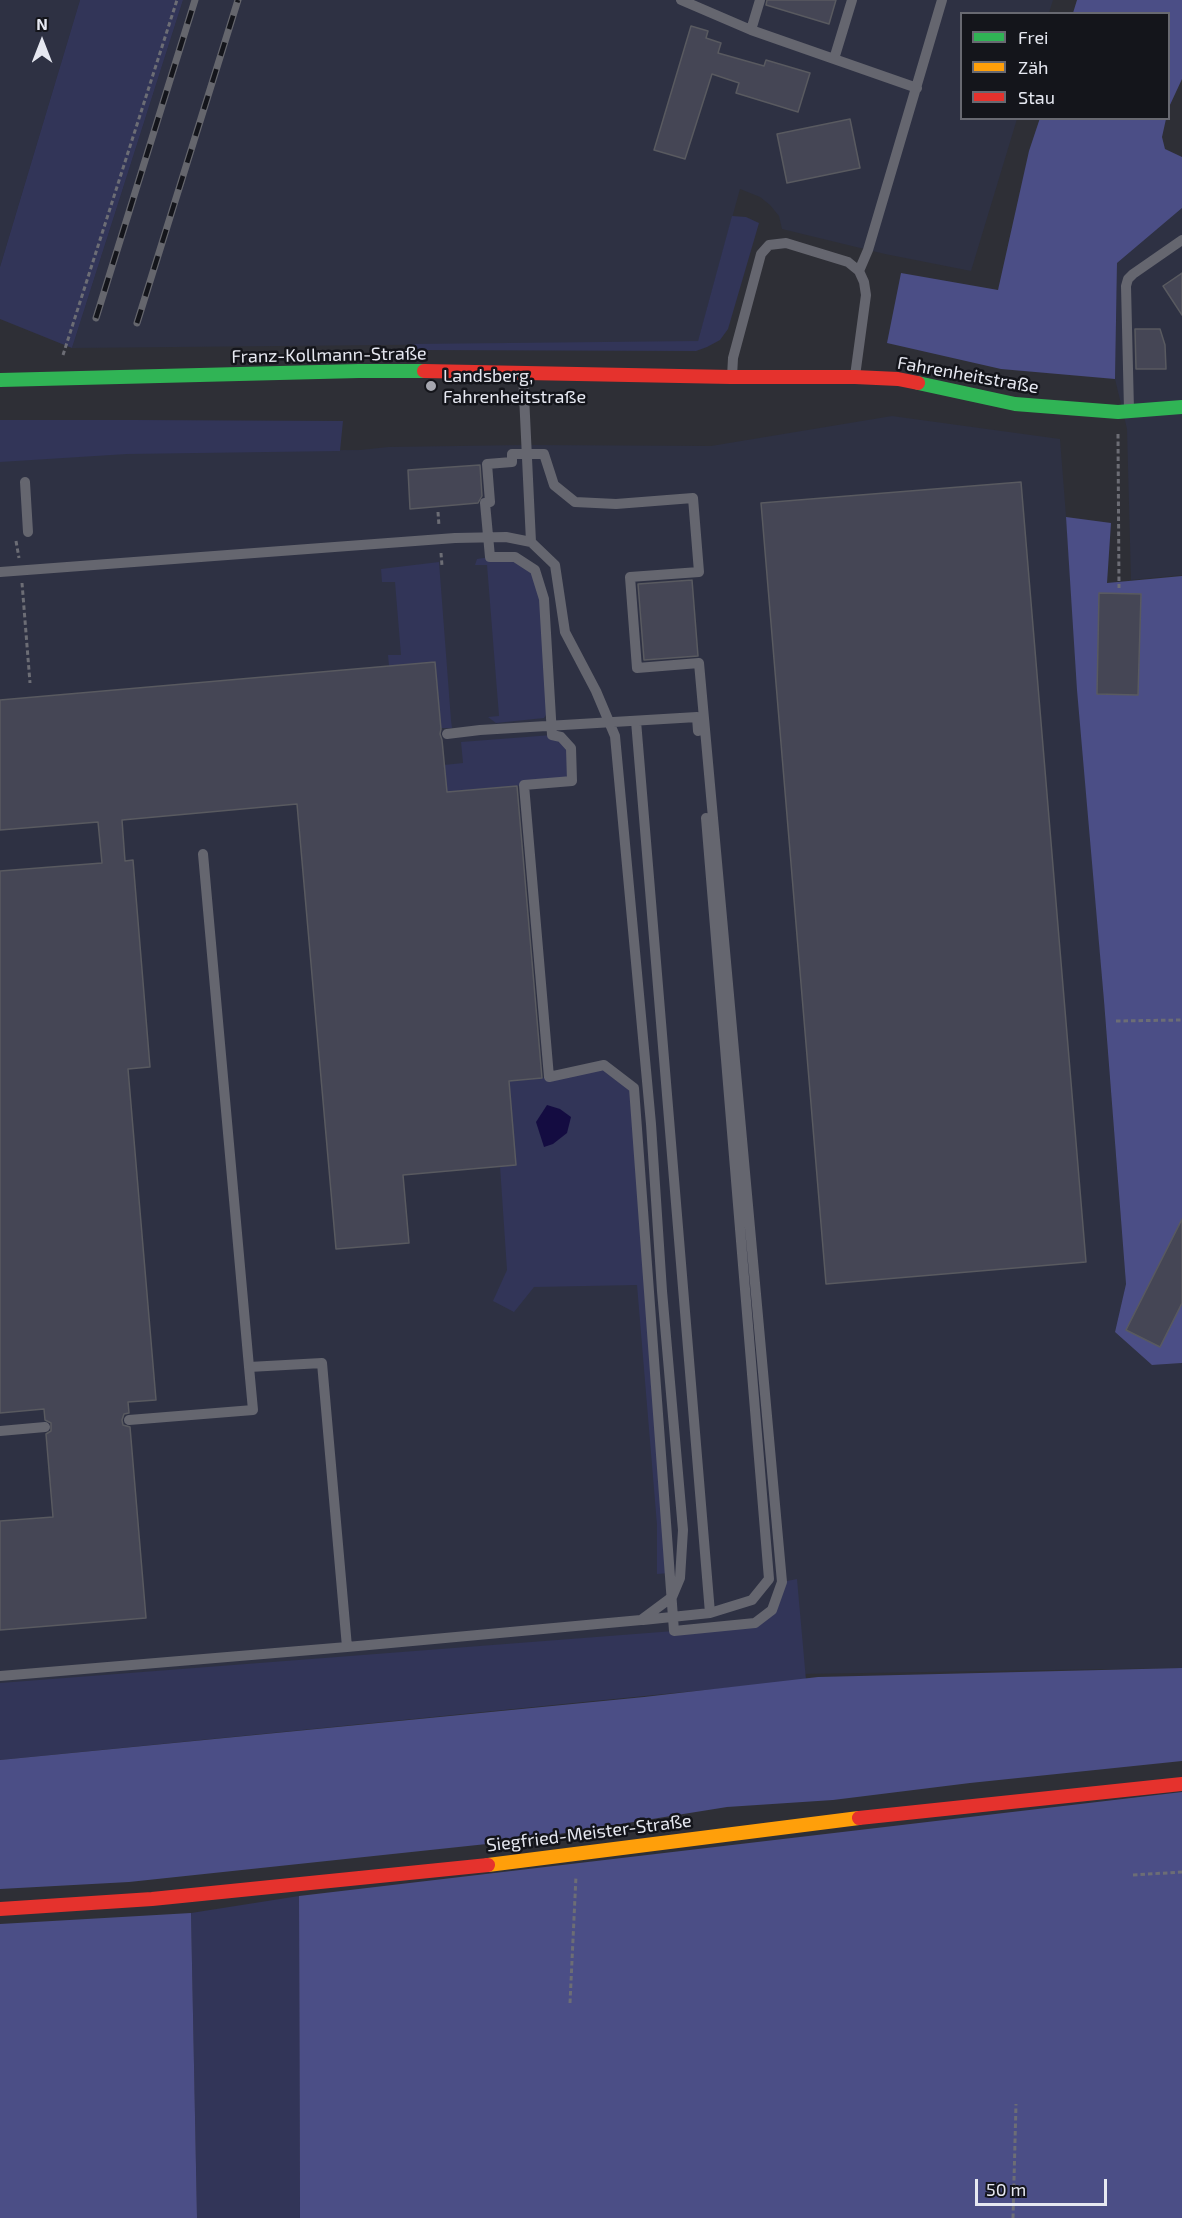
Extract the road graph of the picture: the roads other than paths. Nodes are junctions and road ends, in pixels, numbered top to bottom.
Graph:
1 (681, 0) edge
2 (760, 0) edge
3 (852, 0) edge
4 (942, 0) edge
5 (751, 30) junction
6 (834, 59) junction
7 (917, 88) junction
8 (1182, 240) edge
9 (859, 271) junction
10 (523, 372) junction
11 (732, 377) junction
12 (855, 378) junction
13 (0, 380) edge
14 (1182, 407) edge
15 (1124, 411) junction
16 (526, 454) junction
17 (25, 482) dead end
18 (28, 532) dead end
19 (488, 537) junction
20 (531, 542) junction
21 (0, 572) edge
22 (636, 721) junction
23 (610, 723) junction
24 (551, 726) junction
25 (447, 734) dead end
26 (203, 854) dead end
27 (249, 1366) junction
28 (129, 1420) dead end
29 (45, 1427) dead end
30 (0, 1431) edge
31 (672, 1597) junction
32 (710, 1613) junction
33 (673, 1617) junction
34 (641, 1620) junction
35 (347, 1647) junction
36 (0, 1676) edge
37 (1182, 1784) edge
38 (0, 1909) edge

1 - 5 lane
2 - 5 lane
3 - 6 lane
4 - 7 lane
5 - 6 lane
6 - 7 lane
7 - 9 lane
8 - 15 lane
9 - 11 lane
9 - 12 lane
10 - 11 street, Franz-Kollmann-Straße
10 - 13 street, Franz-Kollmann-Straße
10 - 16 lane
11 - 12 street, Franz-Kollmann-Straße
12 - 15 street, Fahrenheitstraße
14 - 15 street, Fahrenheitstraße
16 - 19 lane
16 - 20 lane
16 - 33 lane
17 - 18 lane
19 - 20 lane
19 - 21 lane
19 - 24 lane
20 - 23 lane
22 - 23 lane
22 - 32 lane
22 - 32 lane
23 - 24 lane
23 - 31 lane
24 - 25 lane
24 - 31 lane
26 - 27 lane
27 - 28 lane
27 - 35 lane
29 - 30 lane
31 - 33 lane
31 - 34 lane
32 - 33 lane
33 - 34 lane
34 - 35 lane
35 - 36 lane
37 - 38 street, Siegfried-Meister-Straße

